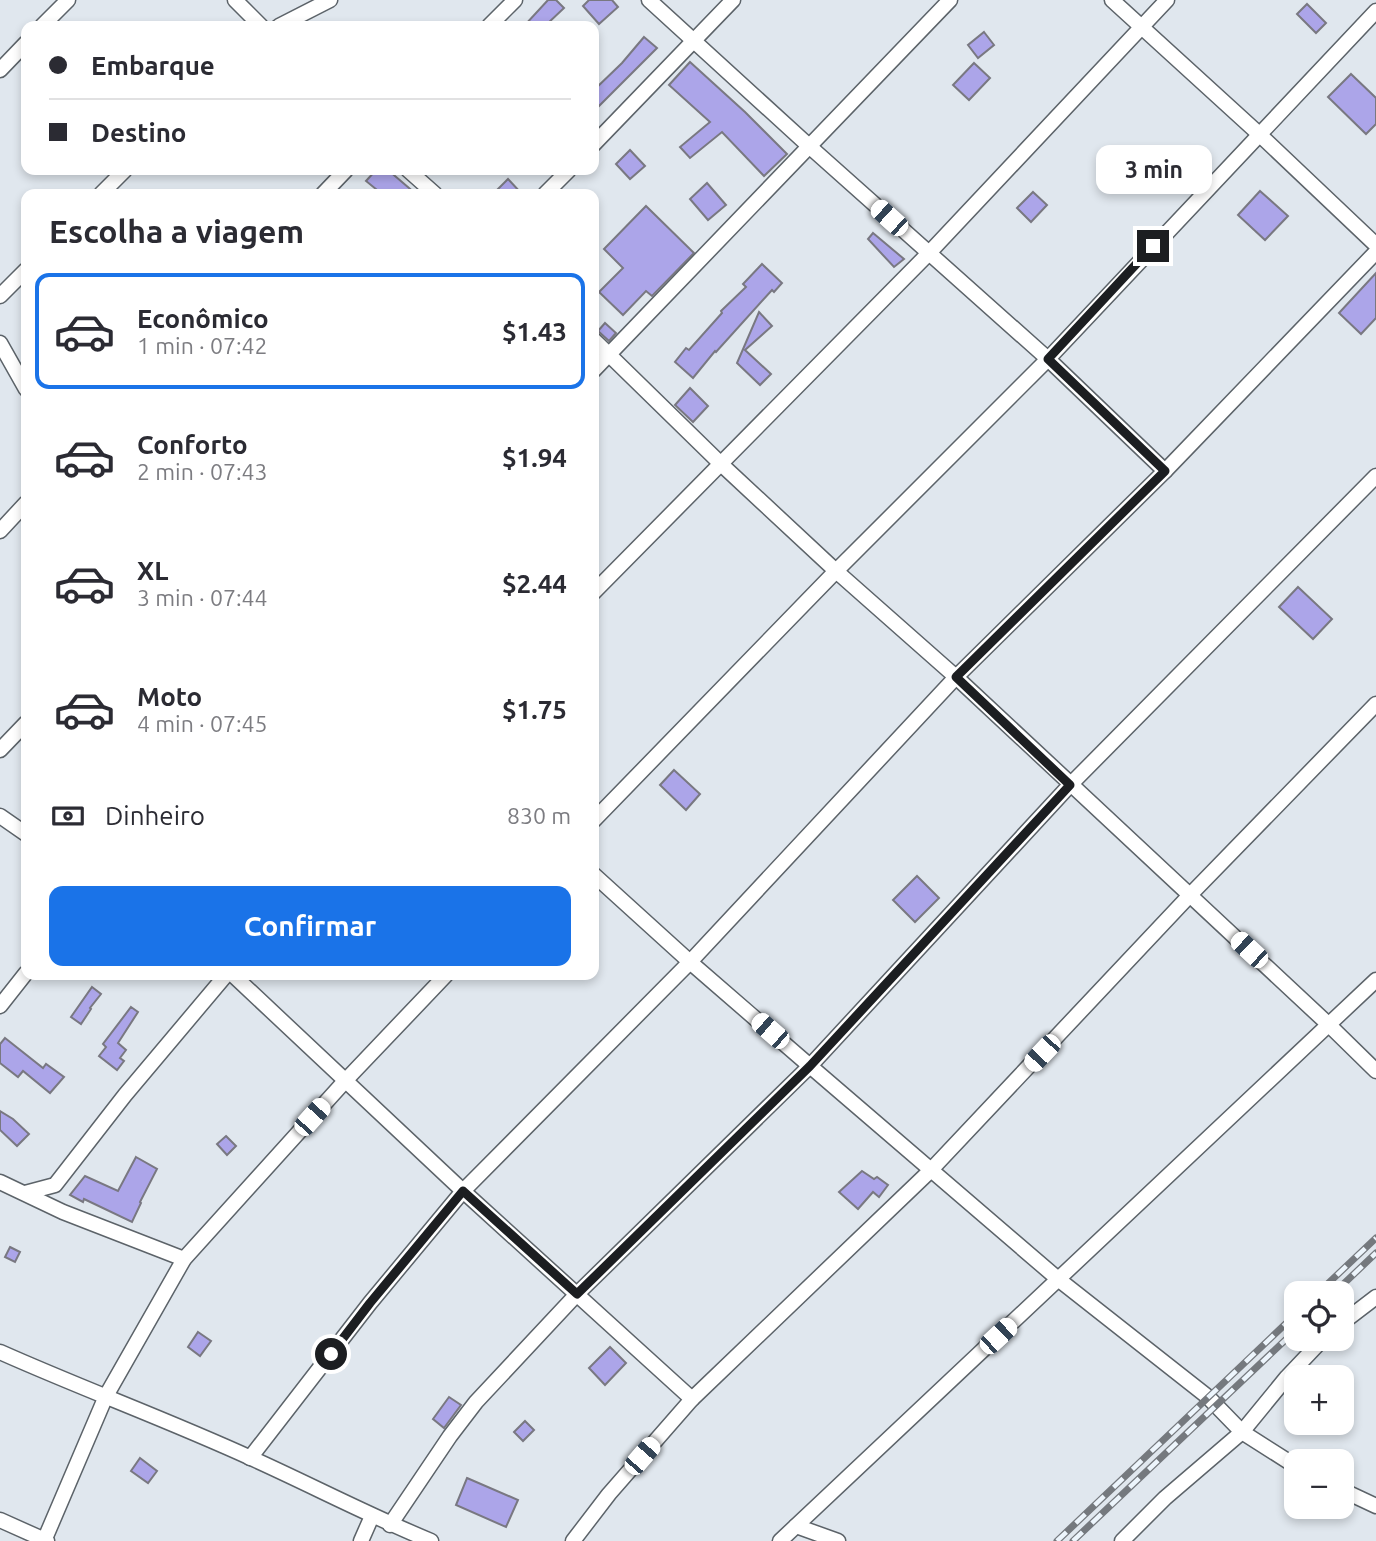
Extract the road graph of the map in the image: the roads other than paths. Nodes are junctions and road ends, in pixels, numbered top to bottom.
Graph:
1 (68, 0) edge
2 (235, 0) edge
3 (330, 0) edge
4 (515, 0) edge
5 (649, 0) edge
6 (733, 0) edge
7 (950, 0) edge
8 (1112, 0) edge
9 (1167, 0) edge
10 (1376, 11) edge
11 (47, 21) edge
12 (256, 21) edge
13 (289, 21) edge
14 (494, 21) edge
15 (1140, 27) junction
16 (693, 42) junction
17 (21, 48) edge
18 (0, 70) edge
19 (1259, 134) junction
20 (599, 139) edge
21 (809, 146) junction
22 (120, 175) edge
23 (341, 175) edge
24 (414, 175) edge
25 (564, 175) edge
26 (106, 189) edge
27 (328, 189) edge
28 (429, 189) edge
29 (550, 189) edge
30 (1376, 245) edge
31 (1376, 252) edge
32 (929, 253) junction
33 (21, 275) edge
34 (0, 296) edge
35 (0, 343) edge
36 (599, 344) edge
37 (610, 354) junction
38 (1048, 359) junction
39 (599, 365) edge
40 (21, 380) edge
41 (721, 464) junction
42 (1165, 471) junction
43 (1376, 476) edge
44 (21, 508) edge
45 (0, 531) edge
46 (836, 571) junction
47 (599, 587) edge
48 (956, 677) junction
49 (1376, 704) edge
50 (21, 728) edge
51 (0, 750) edge
52 (1070, 785) junction
53 (599, 815) edge
54 (0, 816) edge
55 (21, 831) edge
56 (599, 879) edge
57 (1190, 895) junction
58 (690, 962) junction
59 (21, 979) edge
60 (222, 980) edge
61 (238, 980) edge
62 (441, 980) edge
63 (1376, 981) edge
64 (0, 1006) edge
65 (1328, 1024) junction
66 (810, 1066) junction
67 (1376, 1071) edge
68 (345, 1081) junction
69 (930, 1171) junction
70 (0, 1182) edge
71 (55, 1185) junction
72 (463, 1191) junction
73 (25, 1193) junction
74 (63, 1212) junction
75 (184, 1259) junction
76 (1058, 1279) junction
77 (577, 1294) junction
78 (1376, 1297) edge
79 (1354, 1314) edge
80 (1311, 1351) edge
81 (0, 1352) edge
82 (106, 1396) junction
83 (692, 1399) junction
84 (1242, 1432) junction
85 (250, 1458) junction
86 (1284, 1459) edge
87 (1354, 1496) edge
88 (1376, 1506) edge
89 (372, 1516) junction
90 (0, 1520) edge
91 (390, 1525) junction
92 (796, 1526) junction
93 (45, 1541) edge
94 (361, 1541) edge
95 (431, 1541) edge
96 (573, 1541) edge
97 (780, 1541) edge
98 (838, 1541) edge
99 (1122, 1541) edge

1 - 11 street
2 - 12 street
3 - 13 street
4 - 14 street
5 - 16 street
6 - 16 street
7 - 21 street
8 - 15 street
9 - 15 street
10 - 19 street
15 - 19 street
15 - 32 street
16 - 20 street
16 - 21 street
17 - 18 street
19 - 30 street
19 - 38 street
21 - 32 street
21 - 37 street
22 - 26 street
23 - 27 street
24 - 28 street
25 - 29 street
31 - 42 street
32 - 38 street
32 - 41 street
33 - 34 street
35 - 40 street
36 - 37 street
37 - 39 street
37 - 41 street
38 - 42 street
38 - 46 street
41 - 46 street
41 - 47 street
42 - 48 street
43 - 52 street
44 - 45 street
46 - 48 street
46 - 53 street
48 - 52 street
48 - 58 street
49 - 57 street
50 - 51 street
52 - 57 street
52 - 66 street
54 - 55 street
56 - 58 street
57 - 65 street
57 - 69 street
58 - 66 street
58 - 72 street
59 - 64 street
60 - 71 street
61 - 68 street
62 - 68 street
63 - 65 street
65 - 67 street
65 - 76 street
66 - 69 street
66 - 77 street
68 - 72 street
68 - 75 street
69 - 76 street
69 - 83 street
70 - 73 street
71 - 73 street
71 - 74 street
72 - 77 street
72 - 85 street
73 - 74 street
74 - 75 street
75 - 82 street
76 - 84 street
76 - 92 street
77 - 83 street
77 - 91 street
78 - 79 street
80 - 84 street
81 - 82 street
82 - 85 street
82 - 93 street
83 - 96 street
84 - 86 street
84 - 99 street
85 - 89 street
87 - 88 street
89 - 91 street
89 - 94 street
90 - 93 street
91 - 95 street
92 - 97 street
92 - 98 street

